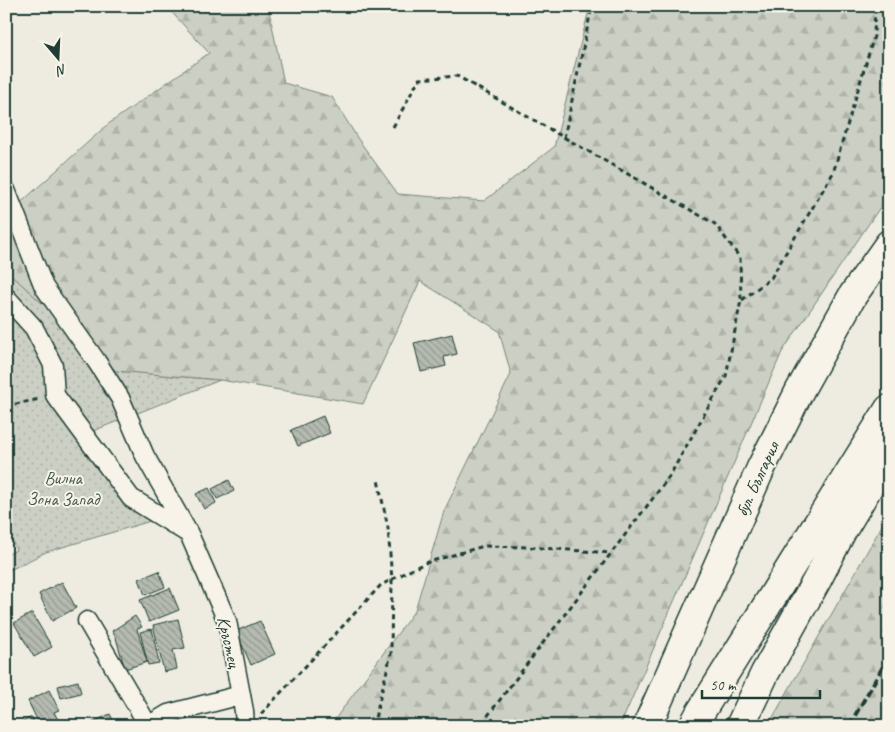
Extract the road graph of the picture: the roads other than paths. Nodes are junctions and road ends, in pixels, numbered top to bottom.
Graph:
1 (6, 190) edge
2 (889, 244) edge
3 (6, 297) edge
4 (889, 409) edge
5 (889, 453) edge
6 (189, 534) junction
7 (87, 621) dead end
8 (241, 695) junction
9 (251, 723) edge
10 (148, 725) edge
11 (647, 726) edge
12 (693, 726) edge
13 (740, 726) edge

1 - 6 street, Кръстец
2 - 11 highway, бул. България
3 - 6 street
4 - 12 highway
5 - 13 highway
6 - 8 street, Кръстец
7 - 10 street
8 - 9 street, Кръстец
8 - 10 street

